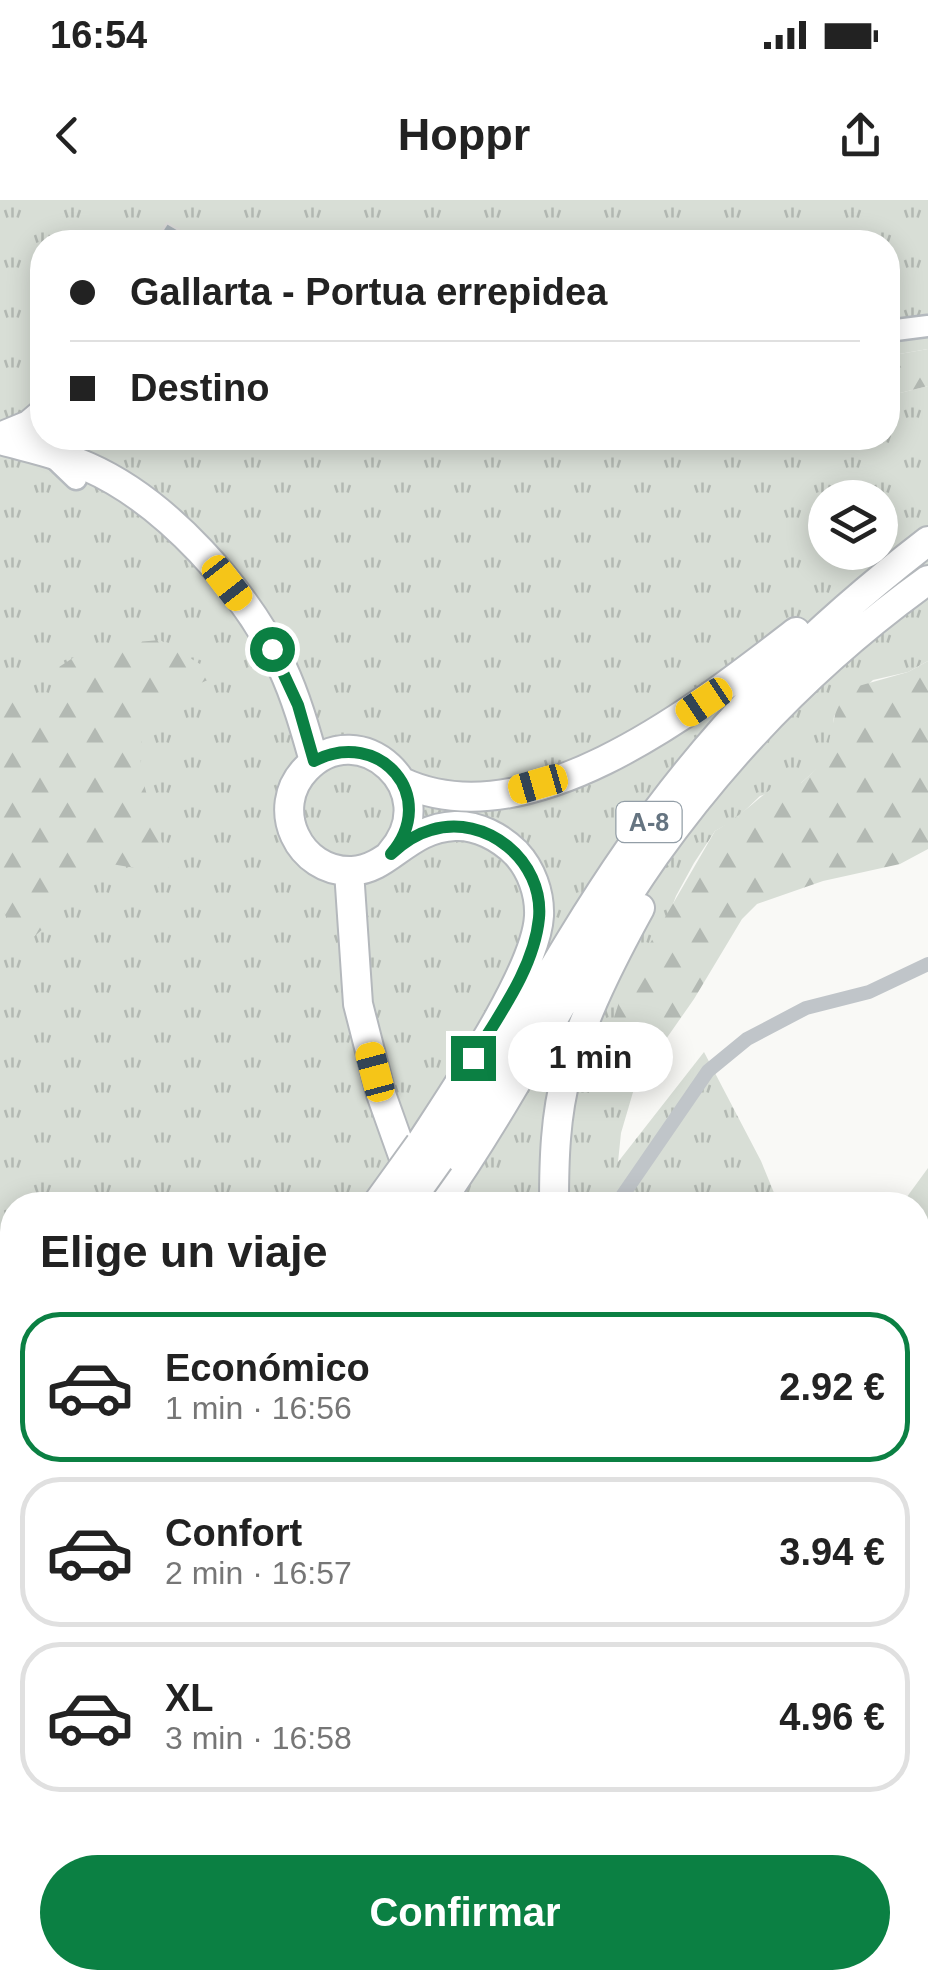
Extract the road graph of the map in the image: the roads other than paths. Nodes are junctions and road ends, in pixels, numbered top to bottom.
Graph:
1 (928, 326) edge
2 (900, 330) edge
3 (30, 424) edge
4 (0, 438) edge
5 (30, 441) edge
6 (30, 448) edge
7 (57, 450) edge
8 (63, 450) edge
9 (91, 450) edge
10 (0, 454) edge
11 (76, 479) junction
12 (136, 495) junction
13 (928, 541) edge
14 (196, 549) junction
15 (928, 580) edge
16 (780, 706) junction
17 (314, 761) junction
18 (402, 782) junction
19 (391, 854) junction
20 (349, 871) junction
21 (928, 964) edge
22 (428, 1160) junction
23 (391, 1192) edge
24 (414, 1192) edge
25 (427, 1192) edge
26 (435, 1192) edge
27 (554, 1192) edge
28 (625, 1192) edge

1 - 2 street
3 - 4 highway
4 - 5 highway
6 - 10 street
7 - 11 street
8 - 12 highway
9 - 12 highway
10 - 11 highway
11 - 14 highway
12 - 14 highway
13 - 18 highway
13 - 22 highway, A-8
14 - 17 highway
15 - 16 highway, A-8
16 - 22 highway, A-8
16 - 27 highway
17 - 18 highway
17 - 20 highway
18 - 19 highway
19 - 20 highway
19 - 22 highway
20 - 22 highway
21 - 28 street
22 - 23 highway, bridge
22 - 24 highway, A-8, bridge
22 - 25 highway
22 - 26 highway, A-8

